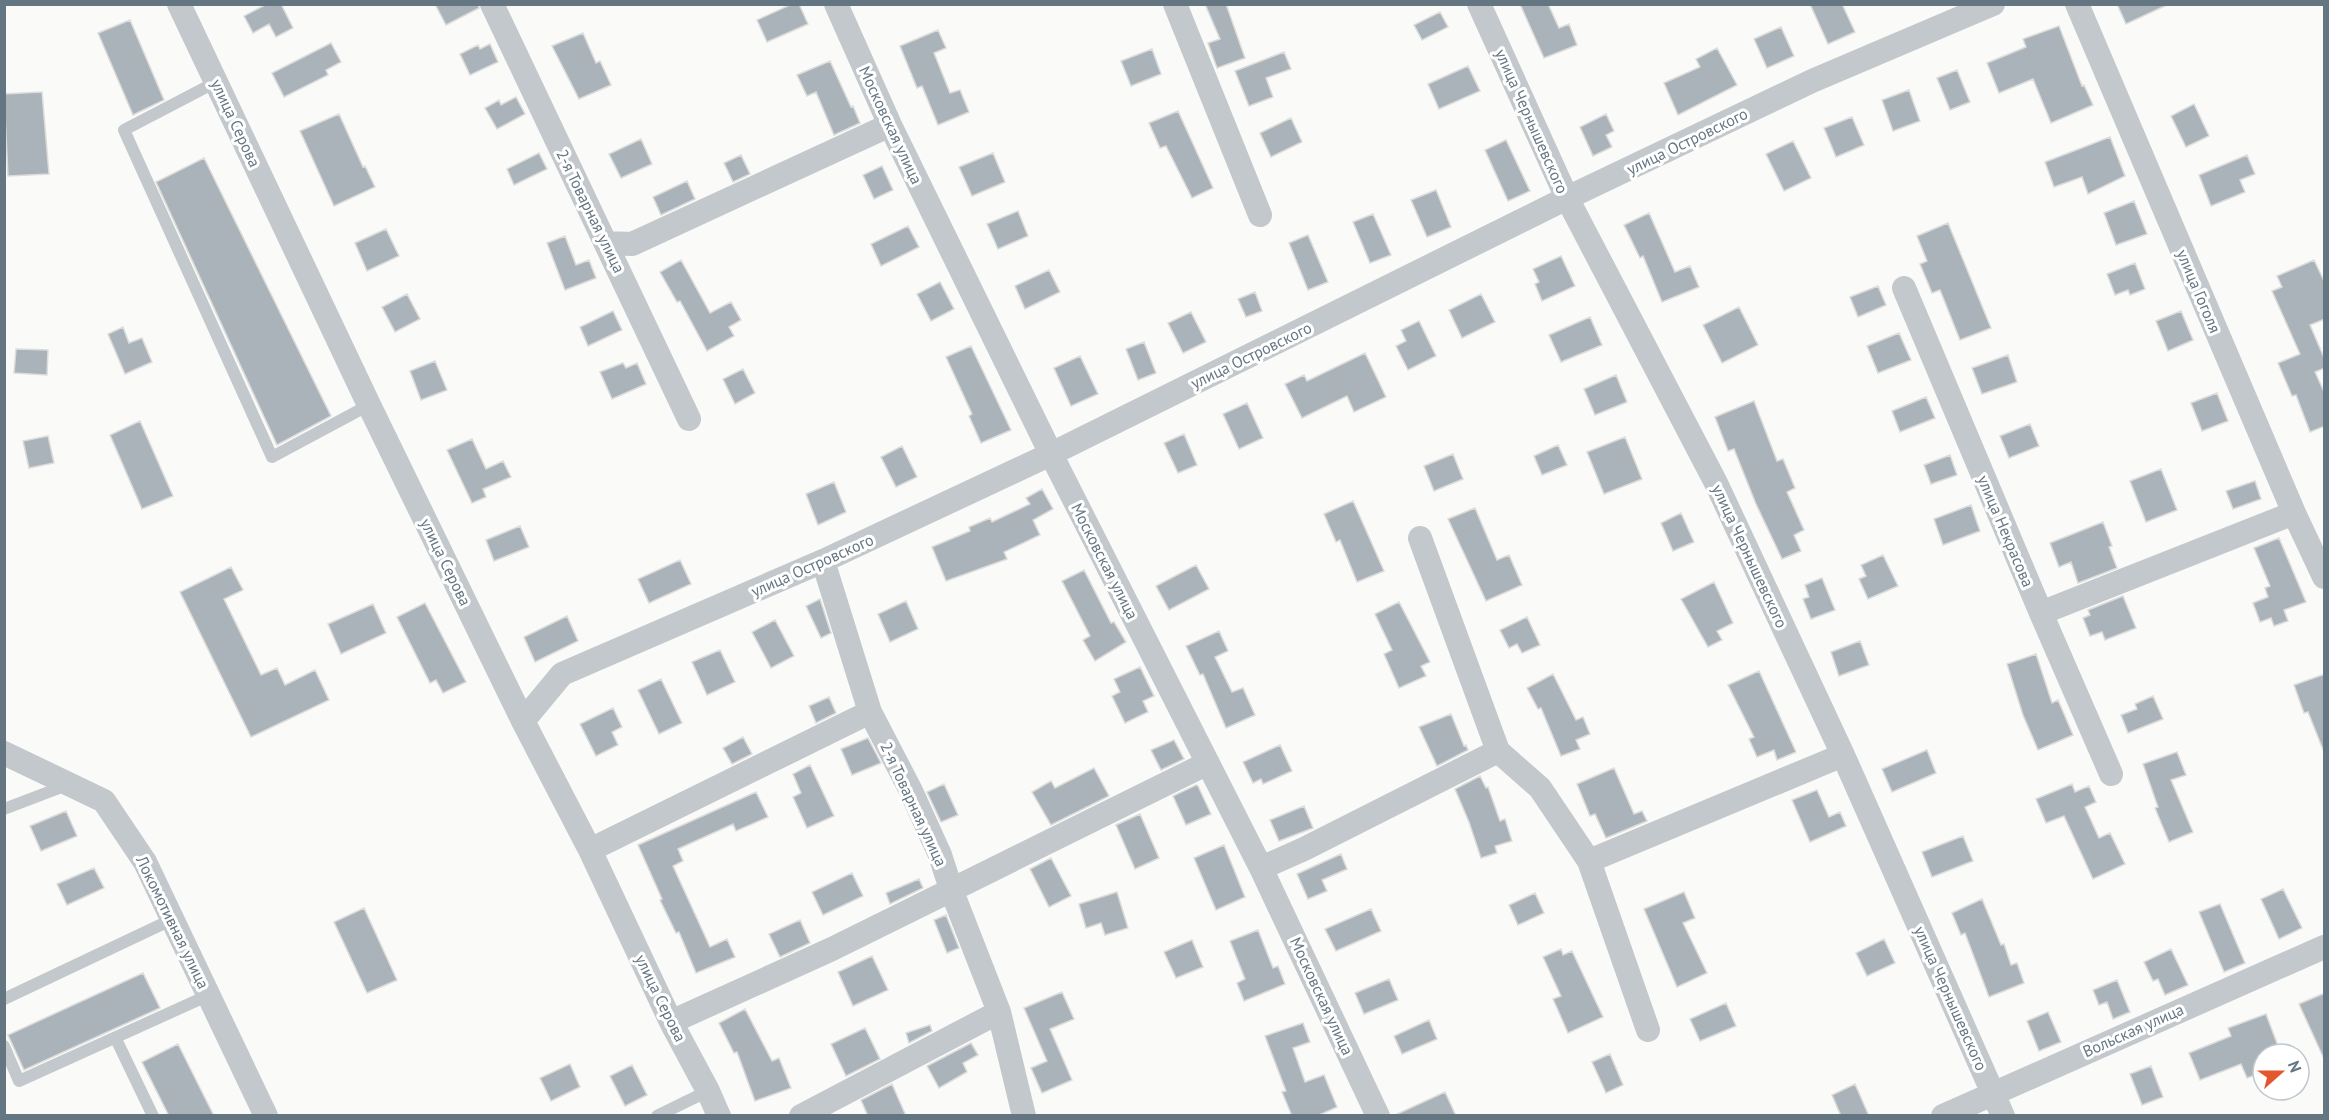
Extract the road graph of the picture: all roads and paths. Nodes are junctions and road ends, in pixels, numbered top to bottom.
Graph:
1 (179, 4) edge
2 (492, 4) edge
3 (836, 4) edge
4 (1175, 4) edge
5 (1479, 4) edge
6 (1993, 4) edge
7 (2077, 4) edge
8 (216, 82) junction
9 (890, 125) junction
10 (1567, 198) junction
11 (1260, 215) dead end
12 (606, 243) junction
13 (1904, 288) dead end
14 (369, 405) junction
15 (689, 418) dead end
16 (1051, 454) junction
17 (2295, 513) junction
18 (1420, 538) dead end
19 (824, 561) junction
20 (2325, 577) edge
21 (2040, 613) junction
22 (870, 712) junction
23 (523, 722) junction
24 (1498, 751) junction
25 (4, 753) edge
26 (1844, 755) junction
27 (1208, 763) junction
28 (2111, 774) dead end
29 (69, 785) junction
30 (4, 809) edge
31 (590, 850) junction
32 (1589, 861) junction
33 (1261, 868) junction
34 (951, 889) junction
35 (173, 919) junction
36 (2325, 946) edge
37 (209, 996) junction
38 (4, 999) edge
39 (999, 1012) junction
40 (671, 1022) junction
41 (1647, 1030) dead end
42 (116, 1039) junction
43 (4, 1046) edge
44 (708, 1091) junction
45 (1993, 1092) junction
46 (263, 1114) edge
47 (153, 1116) edge
48 (657, 1116) edge
49 (719, 1116) edge
50 (801, 1116) edge
51 (1024, 1116) edge
52 (1378, 1116) edge
53 (1943, 1116) edge
54 (2003, 1116) edge

1 - 8 street, улица Серова
2 - 12 street, 2-я Товарная улица
3 - 9 street, Московская улица
4 - 11 street
5 - 10 street, улица Чернышевского
6 - 10 street, улица Островского
7 - 17 street, улица Гоголя
8 - 14 street, улица Серова
8 - 14 lane
9 - 12 street
9 - 16 street, Московская улица
10 - 16 street, улица Островского
10 - 26 street, улица Чернышевского
12 - 15 street, 2-я Товарная улица
13 - 21 street, улица Некрасова
14 - 23 street, улица Серова
16 - 19 street, улица Островского
16 - 27 street, Московская улица
17 - 20 street, улица Гоголя
17 - 21 street
18 - 24 street
19 - 22 street, 2-я Товарная улица
19 - 23 street, улица Островского
21 - 28 street, улица Некрасова
22 - 31 street
22 - 34 street, 2-я Товарная улица
23 - 31 street, улица Серова
24 - 32 street
24 - 33 street
25 - 29 street, Локомотивная улица
26 - 32 street
26 - 45 street, улица Чернышевского
27 - 33 street, Московская улица
27 - 34 street
29 - 30 lane
29 - 35 street, Локомотивная улица
31 - 40 street, улица Серова
32 - 41 street
33 - 52 street, Московская улица
34 - 39 street, 2-я Товарная улица
34 - 40 street
35 - 37 street, Локомотивная улица
35 - 38 lane
36 - 45 street, Вольская улица
37 - 42 lane
37 - 46 street, Локомотивная улица
39 - 50 street
39 - 51 street, 2-я Товарная улица
40 - 44 street, улица Серова
42 - 43 lane
42 - 47 lane
44 - 48 lane
44 - 49 street, улица Серова
45 - 53 street, Вольская улица
45 - 54 street, улица Чернышевского

